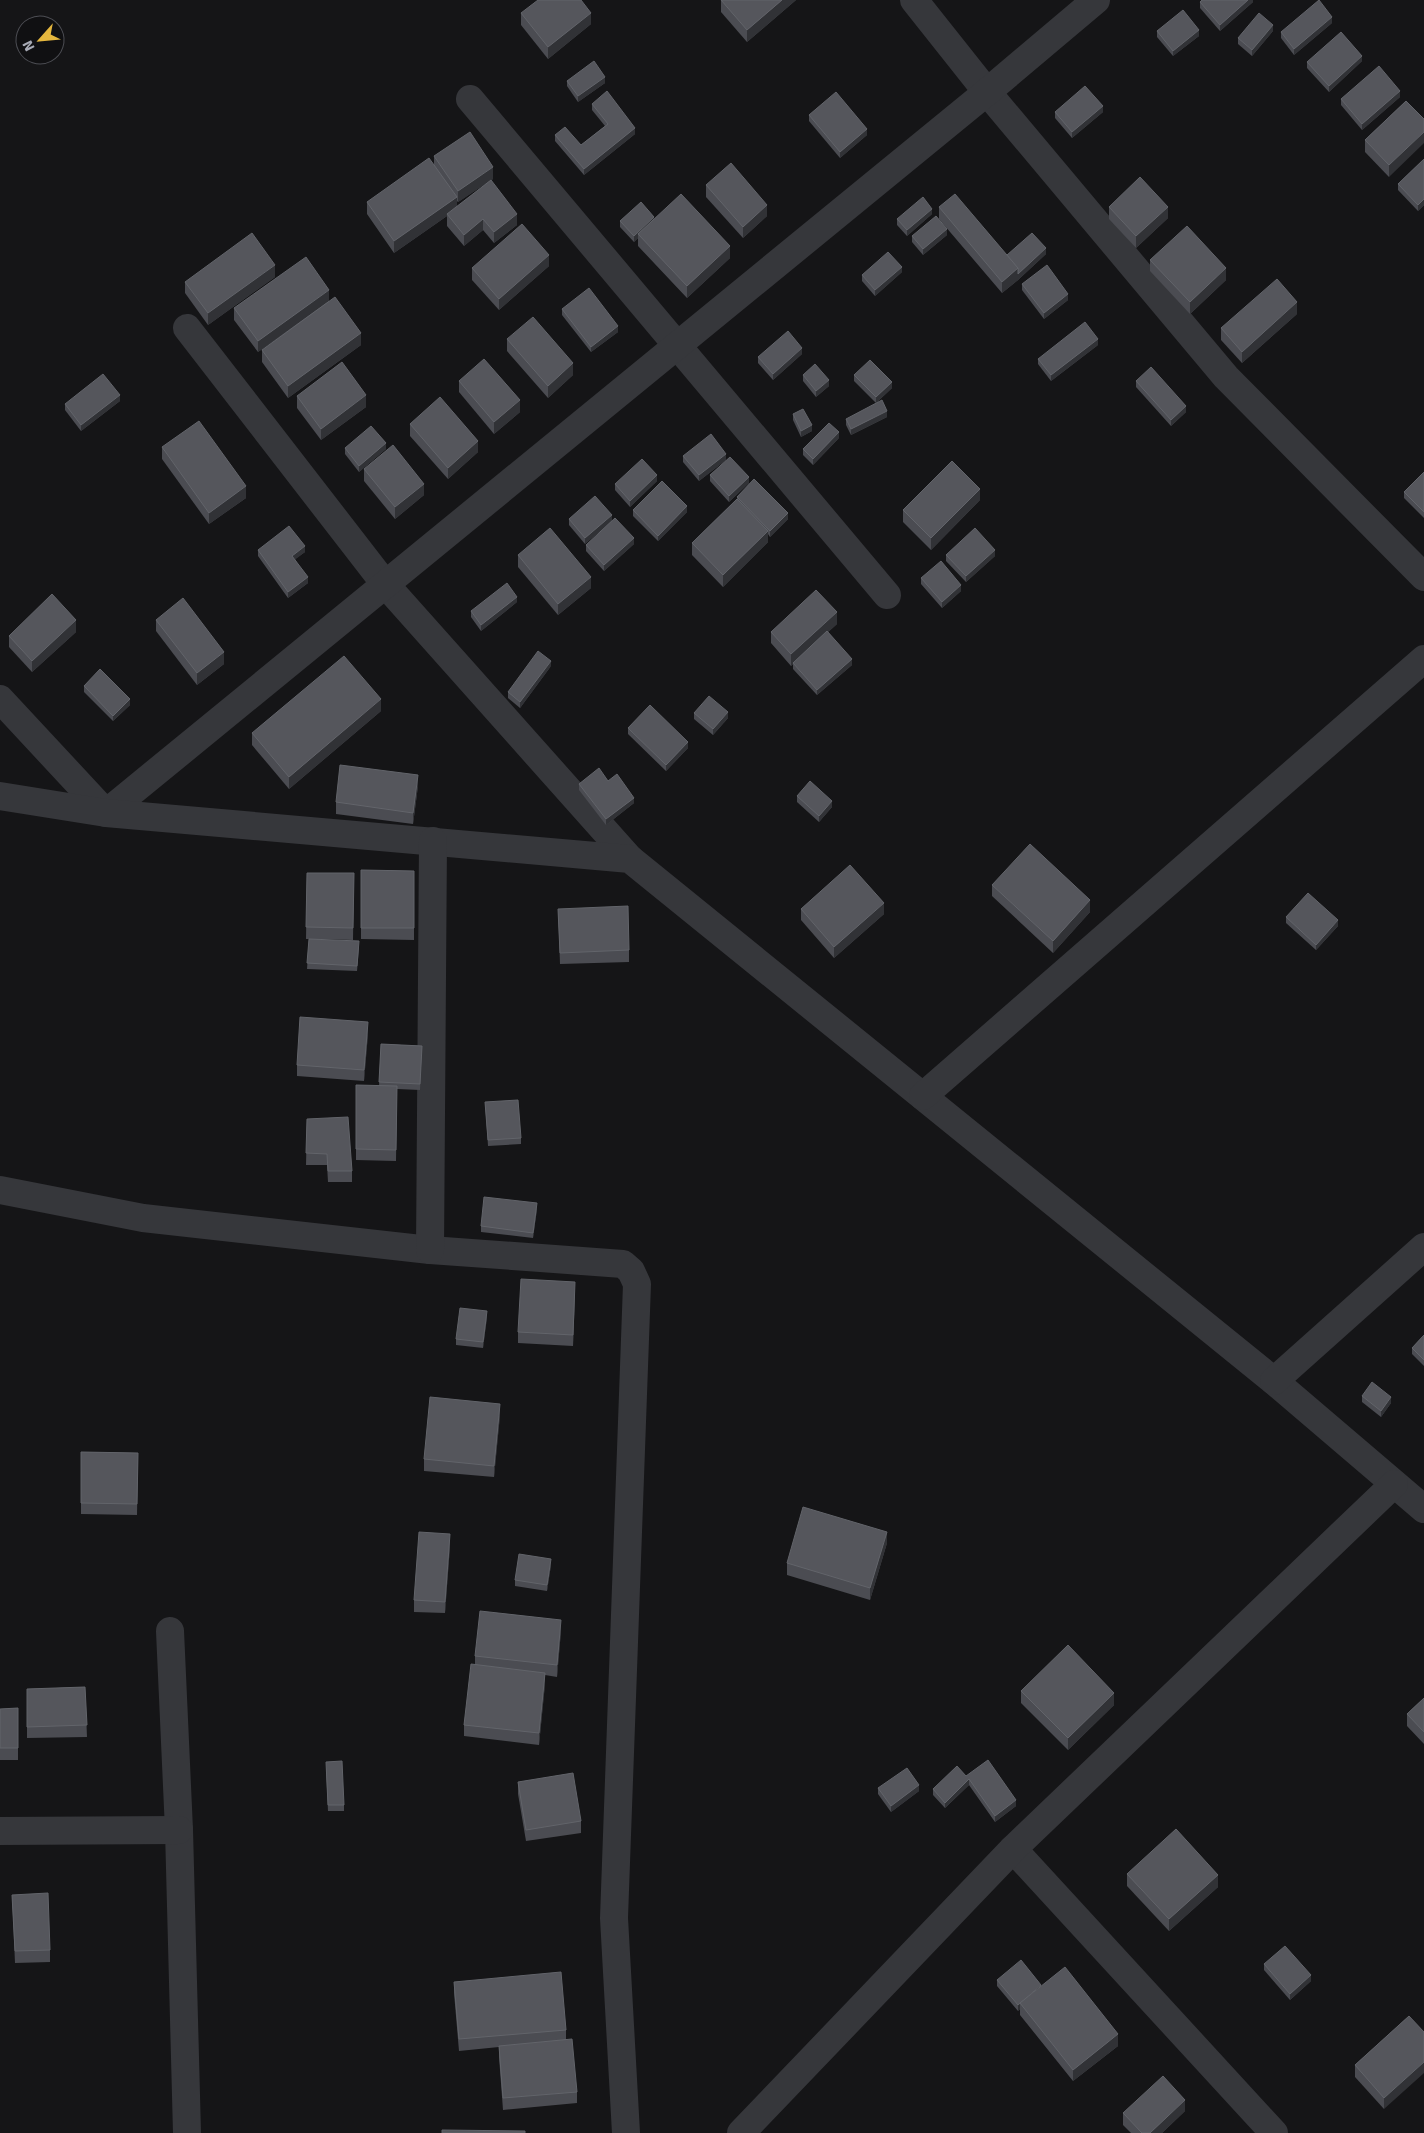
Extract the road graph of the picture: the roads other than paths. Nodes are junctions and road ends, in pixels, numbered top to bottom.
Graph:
1 (914, 0) edge
2 (1096, 0) edge
3 (987, 92) junction
4 (470, 99) dead end
5 (187, 328) dead end
6 (677, 345) junction
7 (1424, 577) edge
8 (385, 584) junction
9 (887, 595) dead end
10 (1424, 659) edge
11 (0, 699) edge
12 (0, 796) edge
13 (106, 813) junction
14 (433, 841) junction
15 (630, 859) junction
16 (923, 1096) junction
17 (0, 1190) edge
18 (1424, 1247) edge
19 (430, 1250) junction
20 (1274, 1381) junction
21 (1394, 1484) junction
22 (1424, 1509) edge
23 (170, 1631) dead end
24 (179, 1830) junction
25 (0, 1831) edge
26 (1013, 1848) junction
27 (187, 2133) edge
28 (626, 2133) edge
29 (741, 2133) edge
30 (1274, 2133) edge

1 - 3 street
2 - 3 street
3 - 6 street
3 - 7 street
4 - 6 street
5 - 8 street
6 - 8 street
6 - 9 street
8 - 13 street
8 - 15 street
10 - 16 street
11 - 13 street
12 - 13 street
13 - 14 street
14 - 15 street
14 - 19 street
15 - 16 street
16 - 20 street
17 - 19 street
18 - 20 street
19 - 28 street
20 - 21 street
21 - 22 street
21 - 26 street
23 - 24 street
24 - 25 street
24 - 27 street
26 - 29 street
26 - 30 street

